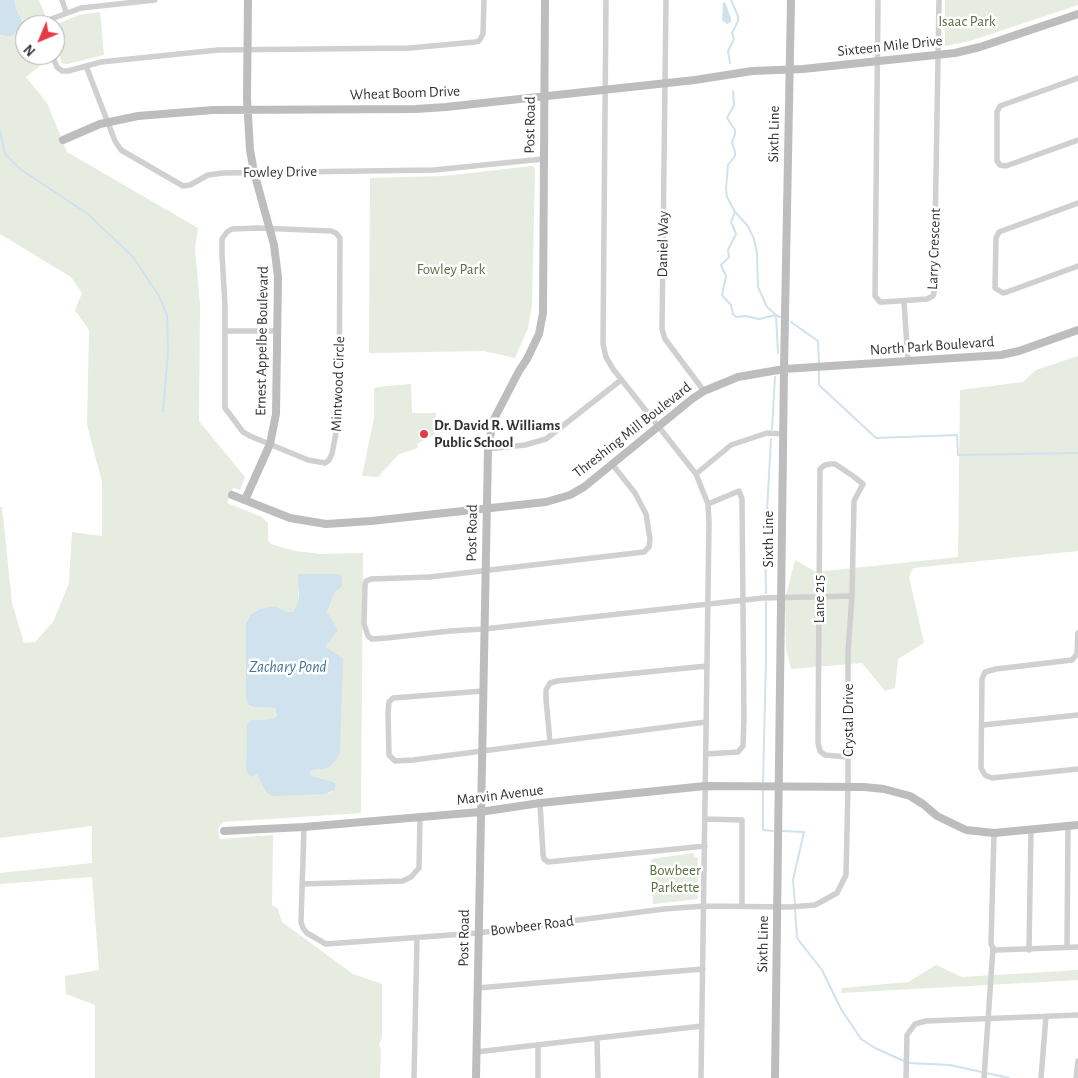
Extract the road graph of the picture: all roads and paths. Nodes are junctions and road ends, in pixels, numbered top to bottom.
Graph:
1 (62, 0) edge
2 (155, 0) edge
3 (248, 0) edge
4 (484, 0) edge
5 (545, 0) edge
6 (606, 0) edge
7 (666, 0) edge
8 (791, 0) edge
9 (878, 0) edge
10 (939, 0) edge
11 (66, 12) junction
12 (1078, 14) edge
13 (60, 15) edge
14 (247, 50) junction
15 (938, 55) junction
16 (877, 61) junction
17 (56, 65) edge
18 (86, 66) junction
19 (789, 70) junction
20 (1078, 78) edge
21 (665, 83) junction
22 (606, 89) junction
23 (544, 96) junction
24 (247, 110) junction
25 (108, 122) junction
26 (64, 140) dead end
27 (1078, 140) edge
28 (543, 159) junction
29 (254, 172) junction
30 (1078, 203) edge
31 (270, 229) junction
32 (1078, 266) edge
33 (904, 301) junction
34 (1078, 330) edge
35 (226, 331) junction
36 (277, 331) junction
37 (908, 362) junction
38 (784, 370) junction
39 (621, 380) junction
40 (704, 391) junction
41 (658, 427) junction
42 (783, 434) junction
43 (270, 444) junction
44 (488, 449) junction
45 (612, 464) junction
46 (696, 474) junction
47 (863, 484) joint
48 (232, 495) dead end
49 (245, 500) junction
50 (708, 504) junction
51 (486, 509) junction
52 (484, 570) junction
53 (782, 596) junction
54 (819, 596) junction
55 (852, 596) junction
56 (741, 600) junction
57 (708, 604) junction
58 (484, 629) junction
59 (1078, 632) edge
60 (707, 666) junction
61 (483, 691) junction
62 (1078, 715) edge
63 (706, 722) junction
64 (983, 725) junction
65 (550, 742) junction
66 (482, 750) junction
67 (706, 754) junction
68 (847, 757) junction
69 (1078, 769) edge
70 (705, 786) junction
71 (779, 787) junction
72 (848, 787) junction
73 (540, 803) junction
74 (480, 812) junction
75 (420, 817) junction
76 (705, 819) junction
77 (1078, 825) edge
78 (304, 826) junction
79 (1068, 826) junction
80 (1031, 830) junction
81 (224, 831) dead end
82 (994, 833) junction
83 (705, 846) junction
84 (302, 884) junction
85 (777, 905) junction
86 (704, 906) junction
87 (742, 906) junction
88 (478, 932) junction
89 (417, 938) junction
90 (1078, 947) edge
91 (993, 948) junction
92 (1067, 948) junction
93 (1029, 950) junction
94 (703, 969) junction
95 (477, 988) junction
96 (1078, 1015) edge
97 (1046, 1016) junction
98 (988, 1018) junction
99 (702, 1026) junction
100 (597, 1038) junction
101 (538, 1045) junction
102 (476, 1052) junction
103 (1078, 1061) edge
104 (414, 1078) edge
105 (476, 1078) edge
106 (538, 1078) edge
107 (598, 1078) edge
108 (701, 1078) edge
109 (775, 1078) edge
110 (906, 1078) edge
111 (984, 1078) edge
112 (1041, 1078) edge
113 (1076, 1078) edge

1 - 11 street
2 - 11 street
3 - 14 street, Ernest Appelbe Boulevard
4 - 14 street
5 - 23 street, Post Road
6 - 22 street
7 - 21 street, Daniel Way
8 - 19 street, Sixth Line
9 - 16 street
10 - 15 street, Larry Crescent
11 - 13 street
12 - 15 street, Sixteen Mile Drive
14 - 18 street
14 - 24 street, Ernest Appelbe Boulevard
15 - 16 street, Sixteen Mile Drive
15 - 33 street, Larry Crescent
16 - 19 street, Sixteen Mile Drive
16 - 33 street, Larry Crescent
17 - 18 street
18 - 25 street, Fowley Drive
19 - 21 street, Wheat Boom Drive
19 - 38 street, Sixth Line
20 - 27 street
21 - 22 street, Wheat Boom Drive
21 - 40 street, Daniel Way
22 - 23 street, Wheat Boom Drive
22 - 39 street
23 - 24 street, Wheat Boom Drive
23 - 28 street, Post Road
24 - 25 street, Wheat Boom Drive
24 - 29 street, Ernest Appelbe Boulevard
25 - 26 street, Wheat Boom Drive
25 - 29 street, Fowley Drive
28 - 29 street, Fowley Drive
28 - 44 street, Post Road
29 - 31 street, Ernest Appelbe Boulevard
30 - 32 street
31 - 35 street, Mintwood Circle
31 - 36 street, Ernest Appelbe Boulevard
31 - 43 street, Mintwood Circle
33 - 37 street
34 - 37 street, North Park Boulevard
35 - 36 street
35 - 43 street, Mintwood Circle
36 - 43 street, Ernest Appelbe Boulevard
37 - 38 street, North Park Boulevard
38 - 40 street, Threshing Mill Boulevard
38 - 42 street, Sixth Line
39 - 41 street
39 - 44 street
40 - 41 street, Threshing Mill Boulevard
41 - 45 street, Threshing Mill Boulevard
41 - 46 street
42 - 46 street
42 - 53 street, Sixth Line
43 - 49 street, Ernest Appelbe Boulevard
44 - 51 street, Post Road
45 - 51 street, Threshing Mill Boulevard
45 - 52 street
46 - 50 street
47 - 54 street, Lane 215
47 - 55 street, Crystal Drive
48 - 49 street, Threshing Mill Boulevard
49 - 51 street, Threshing Mill Boulevard
50 - 56 street
50 - 57 street
51 - 52 street, Post Road
52 - 58 street, Post Road
52 - 58 street
53 - 54 street
53 - 56 street
53 - 71 street, Sixth Line
54 - 55 street
54 - 68 street, Lane 215
55 - 68 street, Crystal Drive
56 - 57 street
56 - 67 street
57 - 58 street
57 - 60 street
58 - 61 street, Post Road
59 - 64 street
60 - 63 street
60 - 65 street
61 - 66 street, Post Road
61 - 66 street
62 - 64 street
63 - 65 street
63 - 67 street
64 - 69 street
65 - 66 street
66 - 74 street, Post Road
67 - 70 street
68 - 72 street, Crystal Drive
70 - 71 street, Marvin Avenue
70 - 73 street, Marvin Avenue
70 - 76 street
71 - 72 street, Marvin Avenue
71 - 85 street, Sixth Line
72 - 82 street, Marvin Avenue
72 - 85 street, Crystal Drive
73 - 74 street, Marvin Avenue
73 - 83 street
74 - 75 street, Marvin Avenue
74 - 88 street, Post Road
75 - 78 street, Marvin Avenue
75 - 84 street
76 - 83 street
76 - 87 street
77 - 79 street, Marvin Avenue
78 - 81 street, Marvin Avenue
78 - 84 street, Bowbeer Road
79 - 80 street, Marvin Avenue
79 - 92 street
80 - 82 street, Marvin Avenue
80 - 93 street
82 - 91 street
83 - 86 street
84 - 89 street, Bowbeer Road
85 - 87 street, Bowbeer Road
85 - 109 street, Sixth Line
86 - 87 street, Bowbeer Road
86 - 88 street, Bowbeer Road
86 - 94 street
88 - 89 street, Bowbeer Road
88 - 95 street, Post Road
89 - 104 street
90 - 92 street
91 - 93 street
91 - 98 street
92 - 93 street
94 - 95 street
94 - 99 street
95 - 102 street, Post Road
96 - 97 street
97 - 98 street
97 - 112 street
98 - 110 street
98 - 111 street
99 - 100 street
99 - 108 street
100 - 101 street
100 - 107 street
101 - 102 street
101 - 106 street
102 - 105 street, Post Road
103 - 113 street

